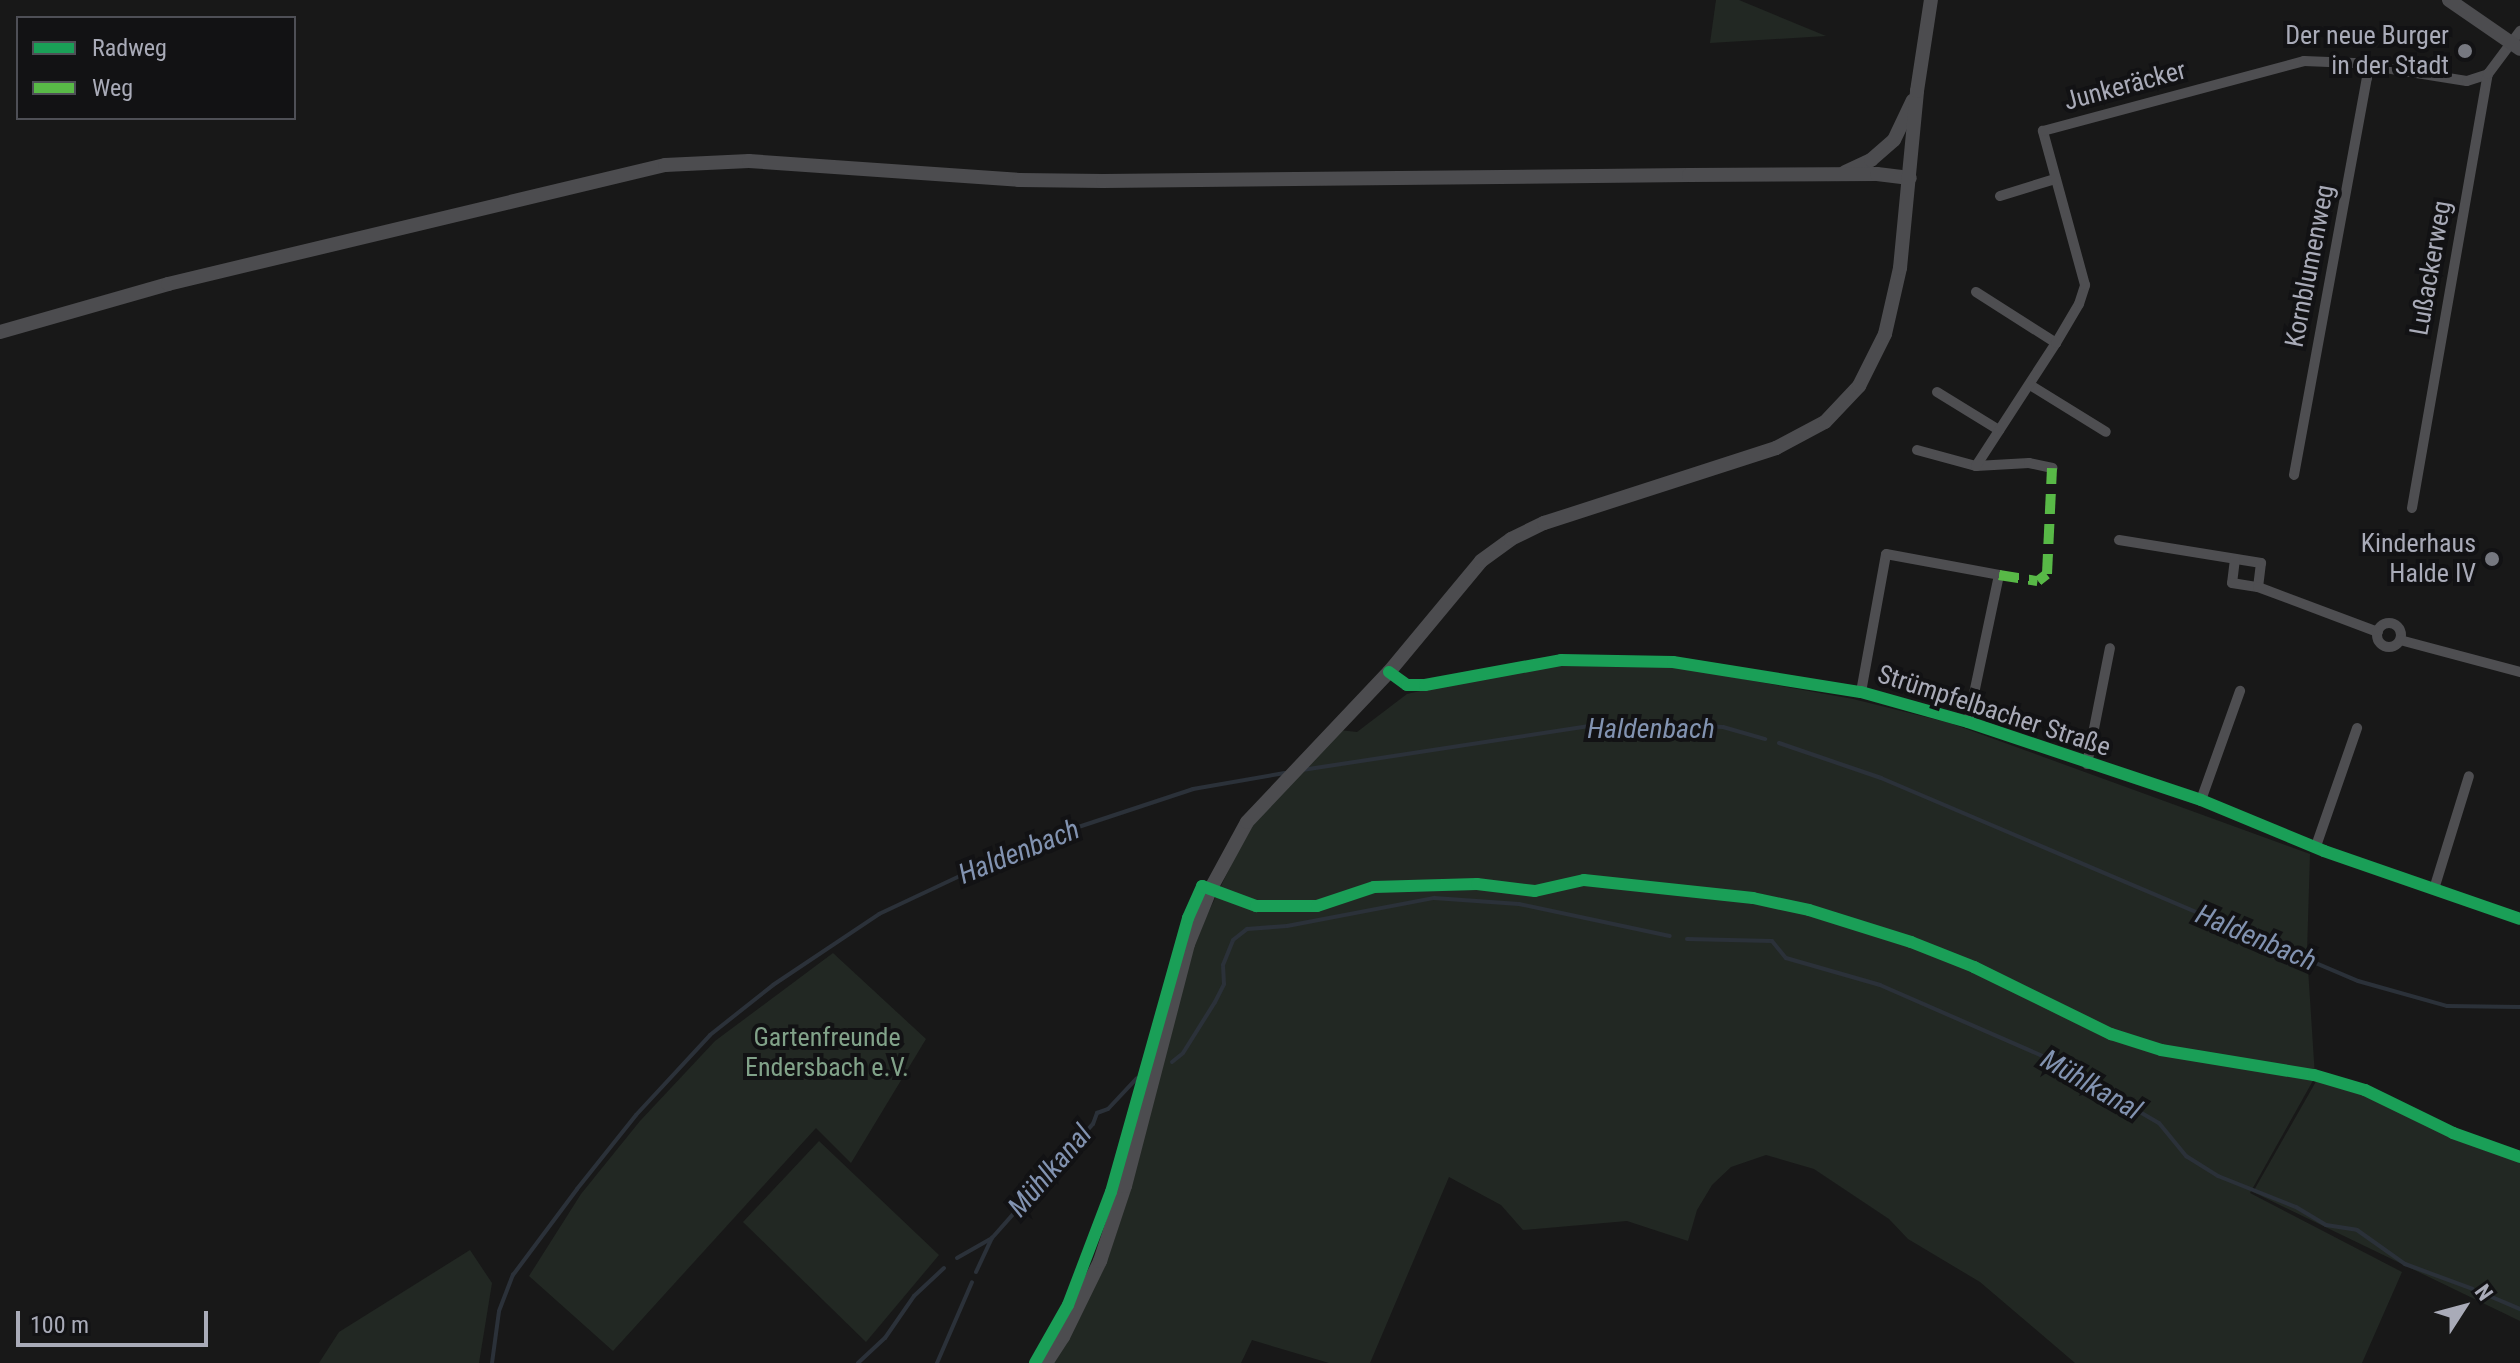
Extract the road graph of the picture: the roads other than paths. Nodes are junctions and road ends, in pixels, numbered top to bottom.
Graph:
1 (1931, 0) edge
2 (2449, 0) edge
3 (2517, 41) edge
4 (2366, 65) junction
5 (2488, 74) junction
6 (1917, 91) junction
7 (1838, 176) junction
8 (1910, 178) junction
9 (2055, 179) junction
10 (2000, 196) dead end
11 (1976, 292) dead end
12 (0, 332) edge
13 (2056, 343) junction
14 (2030, 385) junction
15 (1937, 392) dead end
16 (1999, 430) junction
17 (2106, 432) dead end
18 (1917, 450) dead end
19 (1976, 466) junction
20 (2052, 468) dead end
21 (2294, 475) dead end
22 (2412, 508) dead end
23 (2119, 540) dead end
24 (2235, 559) junction
25 (2258, 587) junction
26 (2378, 632) junction
27 (2400, 640) junction
28 (2110, 648) dead end
29 (1389, 672) junction
30 (2520, 672) edge
31 (2240, 691) dead end
32 (1861, 692) junction
33 (1968, 722) junction
34 (2357, 728) dead end
35 (2087, 764) junction
36 (2469, 776) dead end
37 (2201, 800) junction
38 (2316, 846) junction
39 (2434, 889) junction
40 (2520, 919) edge
41 (1046, 1363) edge

1 - 6 main road
2 - 3 main road
3 - 5 street, Lußackerweg
4 - 5 street, Junkeräcker
4 - 9 street, Junkeräcker
4 - 21 street, Kornblumenweg
5 - 22 street, Lußackerweg
6 - 7 main road
6 - 8 main road
7 - 8 main road
7 - 12 main road
8 - 29 main road
9 - 10 street
9 - 13 street, Junkeräcker
11 - 13 street
13 - 14 street, Junkeräcker
14 - 16 street, Junkeräcker
14 - 17 street
15 - 16 street
16 - 19 street, Junkeräcker
18 - 19 street
19 - 20 street
23 - 24 street
24 - 25 street
24 - 25 street
25 - 26 street
26 - 27 street
26 - 27 street
27 - 30 street
28 - 35 street, Strümpfelbacher Straße
29 - 32 street, Strümpfelbacher Straße
29 - 41 main road
31 - 37 street
32 - 33 street, Strümpfelbacher Straße
32 - 33 street
33 - 35 street, Strümpfelbacher Straße
34 - 38 street
35 - 37 street, Strümpfelbacher Straße
36 - 39 street
37 - 38 street, Strümpfelbacher Straße
38 - 39 street, Strümpfelbacher Straße
39 - 40 street, Strümpfelbacher Straße

